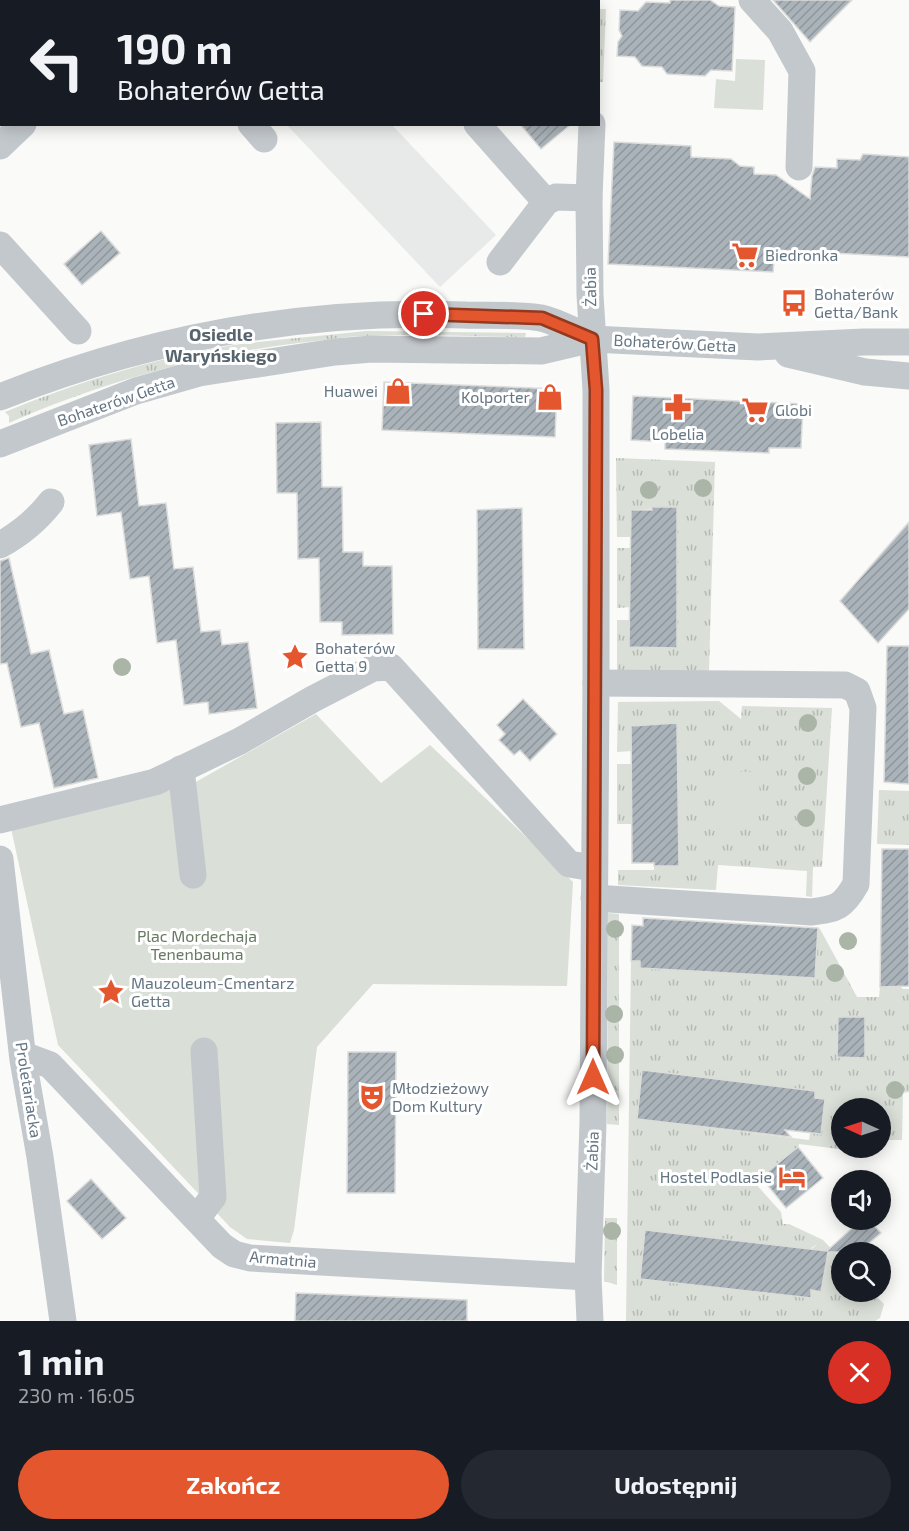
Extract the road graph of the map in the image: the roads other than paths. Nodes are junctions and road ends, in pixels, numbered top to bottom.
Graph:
1 (752, 0) edge
2 (21, 126) edge
3 (479, 126) edge
4 (592, 126) edge
5 (0, 146) edge
6 (799, 166) dead end
7 (589, 198) junction
8 (546, 202) junction
9 (0, 245) edge
10 (500, 262) dead end
11 (78, 331) dead end
12 (592, 339) junction
13 (909, 342) edge
14 (758, 347) junction
15 (909, 376) edge
16 (0, 396) edge
17 (0, 444) edge
18 (51, 502) dead end
19 (0, 545) edge
20 (596, 683) junction
21 (181, 769) junction
22 (0, 820) edge
23 (0, 859) edge
24 (594, 868) junction
25 (193, 875) dead end
26 (594, 898) junction
27 (204, 1051) dead end
28 (23, 1055) junction
29 (197, 1218) junction
30 (588, 1277) junction
31 (63, 1321) edge
32 (590, 1321) edge

1 - 6 street
2 - 5 street
3 - 8 street
4 - 7 street, Żabia
7 - 8 street
7 - 12 street, Żabia
8 - 10 street
9 - 11 street
12 - 14 street, Bohaterów Getta
12 - 16 street, Bohaterów Getta
12 - 17 street, Bohaterów Getta
12 - 20 street, Żabia
13 - 14 street, Bohaterów Getta
14 - 15 street, Bohaterów Getta
18 - 19 street
20 - 24 street, Żabia
20 - 26 street
21 - 22 street
21 - 24 street
21 - 25 street
23 - 28 street, Proletariacka
24 - 26 street, Żabia
26 - 30 street, Żabia
27 - 29 street
28 - 29 street, Armatnia
28 - 31 street, Proletariacka
29 - 30 street, Armatnia
30 - 32 street, Żabia

